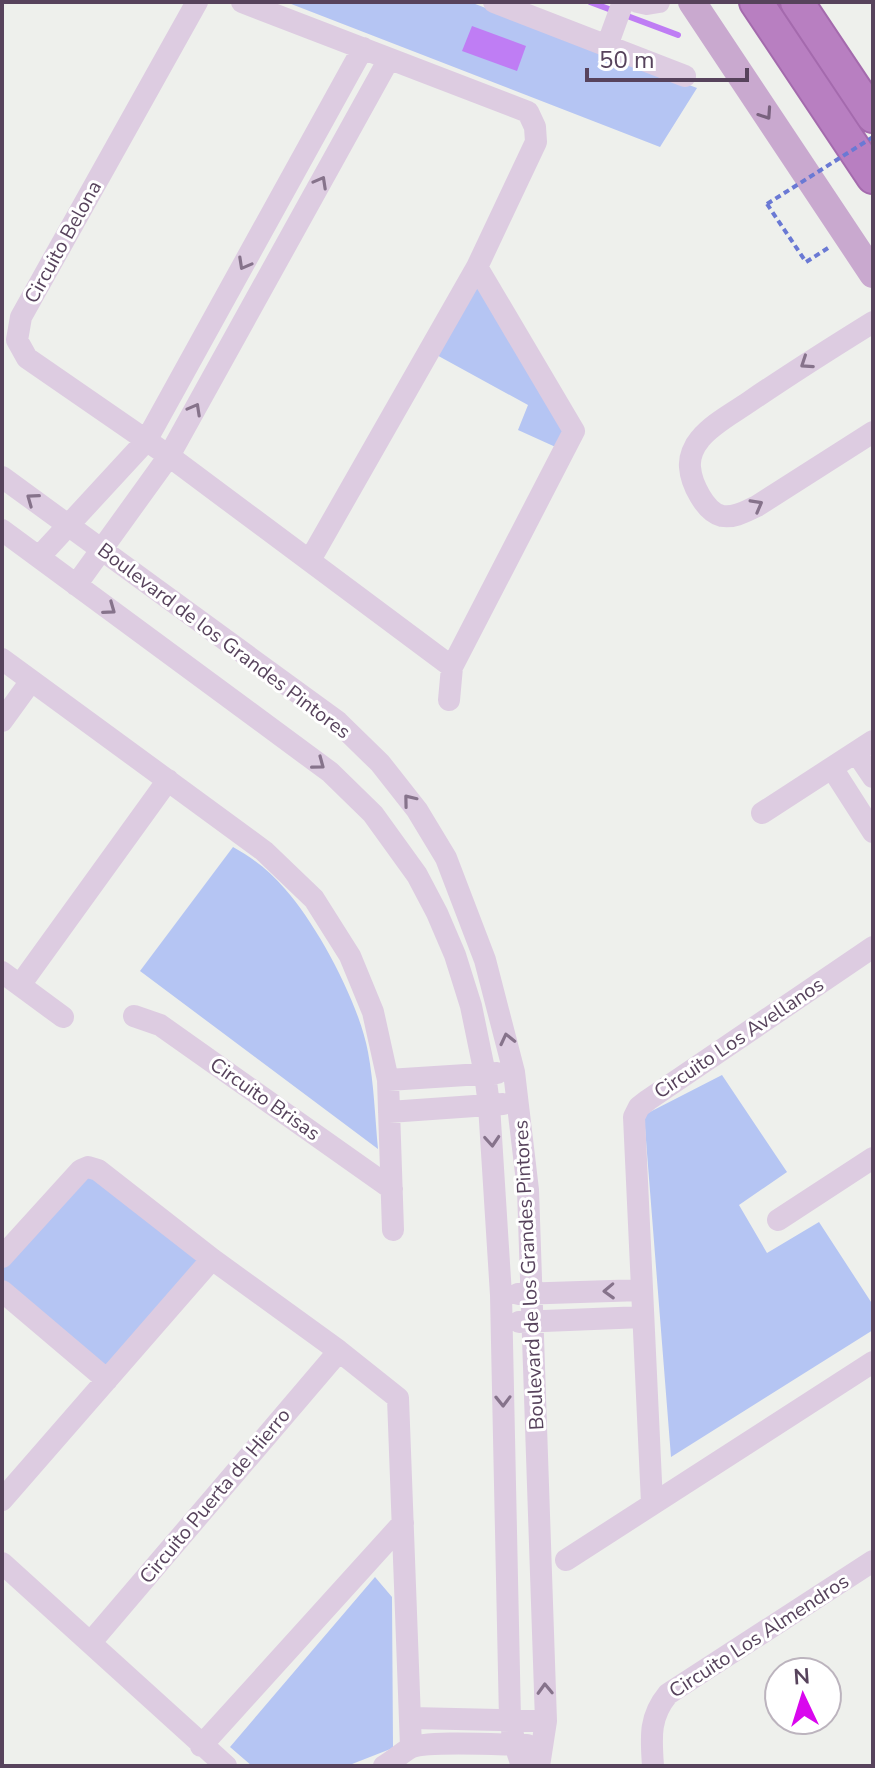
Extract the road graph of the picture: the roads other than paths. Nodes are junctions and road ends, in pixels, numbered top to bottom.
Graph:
1 (197, 2) edge
2 (242, 2) edge
3 (494, 2) edge
4 (659, 2) edge
5 (692, 2) edge
6 (756, 2) edge
7 (797, 2) edge
8 (627, 4) edge
9 (609, 40) junction
10 (363, 48) junction
11 (389, 59) junction
12 (685, 76) dead end
13 (873, 116) edge
14 (873, 177) edge
15 (477, 267) junction
16 (873, 274) edge
17 (873, 322) edge
18 (873, 432) edge
19 (146, 441) junction
20 (169, 456) junction
21 (2, 477) edge
22 (68, 526) junction
23 (2, 530) edge
24 (101, 549) junction
25 (39, 557) junction
26 (310, 560) junction
27 (76, 585) junction
28 (2, 659) edge
29 (452, 667) junction
30 (31, 681) junction
31 (449, 700) dead end
32 (2, 721) edge
33 (864, 746) edge
34 (832, 768) junction
35 (873, 777) edge
36 (168, 780) junction
37 (762, 813) dead end
38 (873, 832) edge
39 (873, 947) edge
40 (11, 979) edge
41 (134, 1016) dead end
42 (63, 1017) dead end
43 (514, 1072) junction
44 (485, 1074) junction
45 (388, 1080) junction
46 (520, 1103) junction
47 (489, 1105) junction
48 (389, 1112) junction
49 (873, 1158) edge
50 (392, 1189) junction
51 (778, 1220) dead end
52 (393, 1230) dead end
53 (2, 1257) edge
54 (212, 1259) junction
55 (642, 1290) junction
56 (2, 1291) edge
57 (532, 1294) junction
58 (501, 1295) junction
59 (643, 1317) junction
60 (533, 1322) junction
61 (502, 1323) junction
62 (339, 1351) junction
63 (873, 1362) edge
64 (107, 1380) junction
65 (2, 1500) edge
66 (652, 1503) junction
67 (403, 1523) junction
68 (566, 1560) dead end
69 (873, 1561) edge
70 (2, 1563) edge
71 (91, 1642) junction
72 (412, 1718) junction
73 (510, 1720) junction
74 (546, 1721) junction
75 (201, 1746) junction
76 (411, 1747) junction
77 (519, 1755) edge
78 (542, 1755) edge
79 (226, 1766) edge
80 (384, 1766) edge
81 (653, 1766) edge

1 - 19 street, Circuito Belona
2 - 10 street
3 - 9 street
4 - 8 street
5 -> 16 main road
6 - 14 highway
7 - 13 highway
8 - 9 street
9 - 12 street
10 - 11 street
10 -> 19 street
11 - 15 street
20 -> 11 street
15 - 26 street
15 - 29 street
17 -> 18 street
19 - 20 street, Circuito Belona
19 - 22 street
20 - 24 street
20 - 26 street, Circuito Belona
22 -> 21 street, Boulevard de los Grandes Pintores
22 - 24 street, Boulevard de los Grandes Pintores
22 - 25 street
23 - 25 street, Boulevard de los Grandes Pintores
24 - 27 street
43 -> 24 street, Boulevard de los Grandes Pintores
25 - 27 street, Boulevard de los Grandes Pintores
26 - 29 street, Circuito Belona
27 -> 44 street, Boulevard de los Grandes Pintores
28 - 30 street
29 - 31 street
30 - 32 street
30 - 36 street
33 - 34 street
33 - 35 street
34 - 37 street
34 - 38 street
36 - 40 street
36 - 45 street
39 - 55 street, Circuito Los Avellanos
40 - 42 street
41 - 50 street, Circuito Brisas
43 - 44 street
43 - 46 street, Boulevard de los Grandes Pintores
44 - 45 street
44 - 47 street, Boulevard de los Grandes Pintores
45 - 48 street
46 - 47 street
46 - 57 street, Boulevard de los Grandes Pintores
47 - 48 street
47 -> 58 street, Boulevard de los Grandes Pintores
48 - 50 street
49 - 51 street
50 - 52 street
53 - 54 street
54 - 62 street
54 - 64 street
55 -> 57 street
55 - 59 street, Circuito Los Avellanos
56 - 64 street
57 - 58 street
57 - 60 street, Boulevard de los Grandes Pintores
58 - 61 street, Boulevard de los Grandes Pintores
59 - 60 street
59 - 66 street, Circuito Los Avellanos
60 - 61 street
74 -> 60 street, Boulevard de los Grandes Pintores
61 -> 73 street, Boulevard de los Grandes Pintores
62 - 67 street
62 - 71 street, Circuito Puerta de Hierro
63 - 66 street
64 - 65 street
66 - 68 street
67 - 72 street
67 - 75 street
69 - 81 street, Circuito Los Almendros
70 - 71 street
71 - 75 street
72 - 73 street
72 - 76 street
73 - 74 street
73 - 77 street, Boulevard de los Grandes Pintores
74 - 78 street, Boulevard de los Grandes Pintores
75 - 79 street
76 - 77 street
76 - 80 street
77 - 78 street

